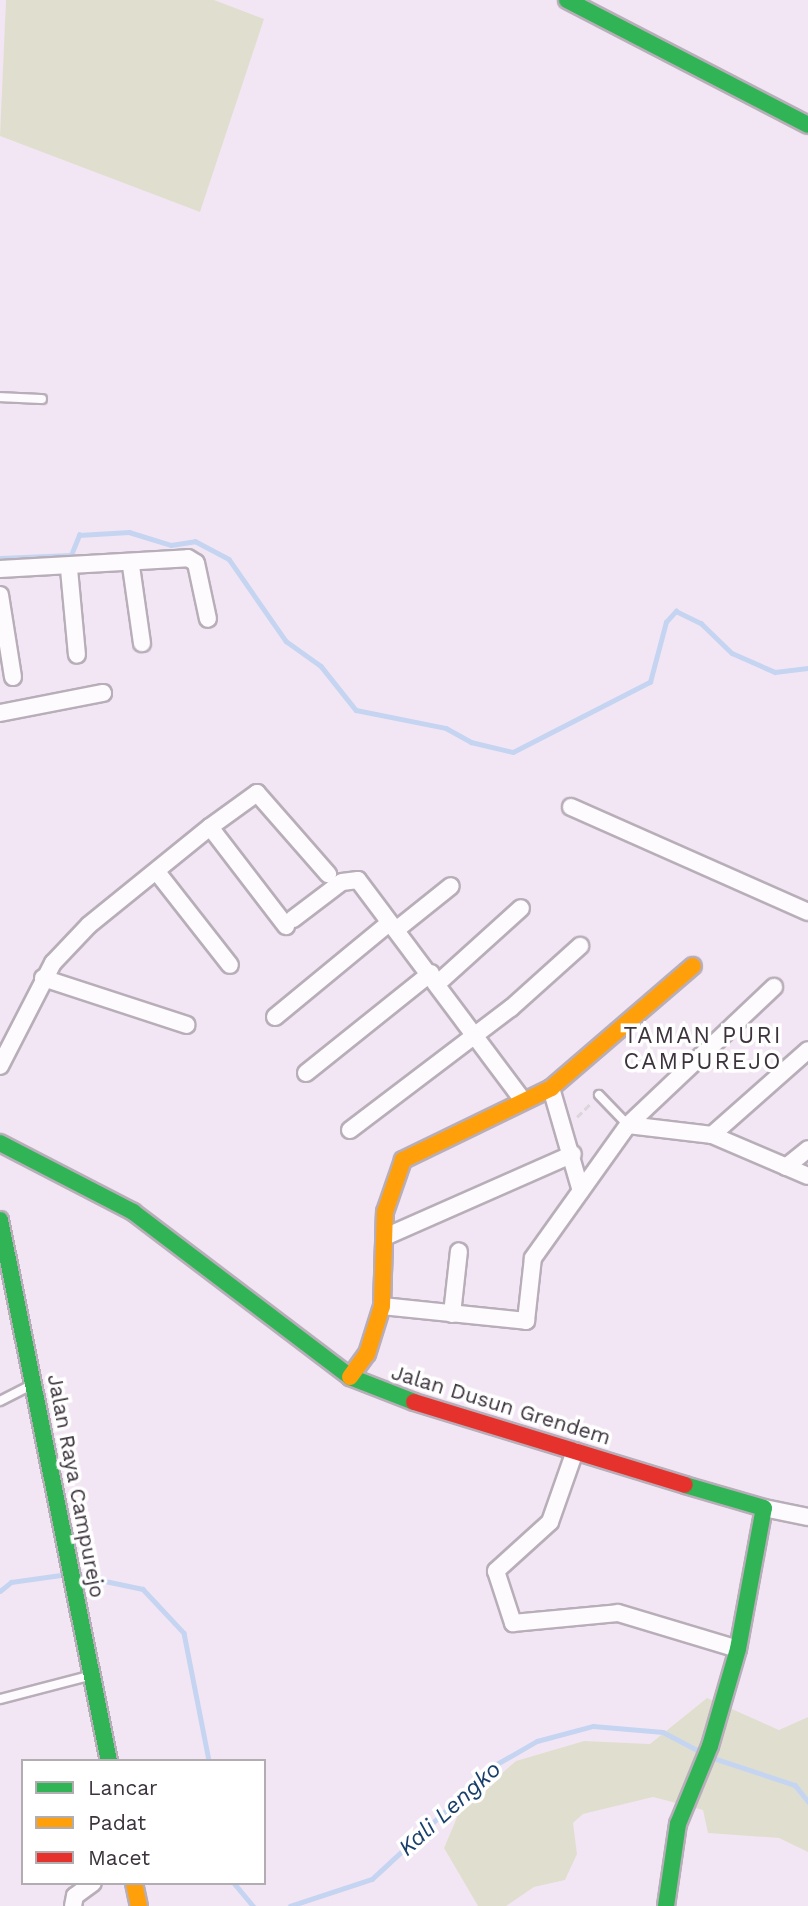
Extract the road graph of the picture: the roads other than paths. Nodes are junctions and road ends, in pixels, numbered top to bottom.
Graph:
1 (567, 0) edge
2 (808, 125) edge
3 (0, 397) edge
4 (43, 400) dead end
5 (131, 566) junction
6 (0, 569) edge
7 (69, 569) junction
8 (0, 595) edge
9 (208, 619) dead end
10 (142, 643) dead end
11 (77, 655) dead end
12 (13, 677) dead end
13 (103, 693) dead end
14 (0, 713) edge
15 (571, 807) dead end
16 (210, 827) junction
17 (157, 872) junction
18 (328, 874) dead end
19 (451, 886) dead end
20 (521, 908) dead end
21 (808, 912) edge
22 (393, 926) junction
23 (580, 946) dead end
24 (230, 965) dead end
25 (693, 966) dead end
26 (43, 978) junction
27 (434, 979) junction
28 (775, 987) dead end
29 (275, 1017) dead end
30 (187, 1025) dead end
31 (475, 1031) junction
32 (808, 1050) edge
33 (0, 1066) edge
34 (306, 1073) dead end
35 (551, 1088) junction
36 (599, 1096) road end
37 (521, 1098) junction
38 (628, 1125) junction
39 (350, 1130) dead end
40 (712, 1135) junction
41 (0, 1143) edge
42 (808, 1149) edge
43 (573, 1154) junction
44 (786, 1167) junction
45 (808, 1175) edge
46 (581, 1191) junction
47 (0, 1220) edge
48 (387, 1236) junction
49 (458, 1251) dead end
50 (382, 1306) junction
51 (452, 1314) junction
52 (349, 1377) junction
53 (35, 1385) junction
54 (0, 1401) edge
55 (575, 1451) junction
56 (764, 1508) junction
57 (808, 1517) edge
58 (738, 1649) junction
59 (92, 1675) junction
60 (0, 1699) edge
61 (109, 1759) edge
62 (91, 1885) edge
63 (134, 1885) edge
64 (73, 1906) edge
65 (139, 1906) edge
66 (666, 1906) edge

1 - 2 street
3 - 4 lane
5 - 7 street
5 - 9 street
5 - 10 street
6 - 7 street
7 - 11 street
8 - 12 street
13 - 14 street
15 - 21 street
16 - 17 street
16 - 18 street
16 - 22 street
17 - 24 street
17 - 26 street
19 - 22 street
20 - 27 street
22 - 27 street
22 - 29 street
23 - 31 street
25 - 35 street
26 - 30 street
26 - 33 street
27 - 31 street
27 - 34 street
28 - 38 street
31 - 37 street
31 - 39 street
32 - 40 street
35 - 37 street
35 - 43 street
36 - 38 lane
37 - 48 street
38 - 40 street
38 - 46 street
40 - 44 street
41 - 52 street, Jalan Dusun Grendem
42 - 44 street
43 - 46 street
43 - 48 street
44 - 45 street
46 - 51 street
47 - 53 street, Jalan Raya Campurejo
48 - 50 street
49 - 51 street
50 - 51 street
50 - 52 street
52 - 55 street, Jalan Dusun Grendem
53 - 54 lane
53 - 59 street, Jalan Raya Campurejo
55 - 56 street, Jalan Dusun Grendem
55 - 58 street
56 - 57 street, Jalan Dusun Grendem
56 - 58 street
58 - 66 street
59 - 60 lane
59 - 61 street, Jalan Raya Campurejo
62 - 64 street
63 - 65 street

